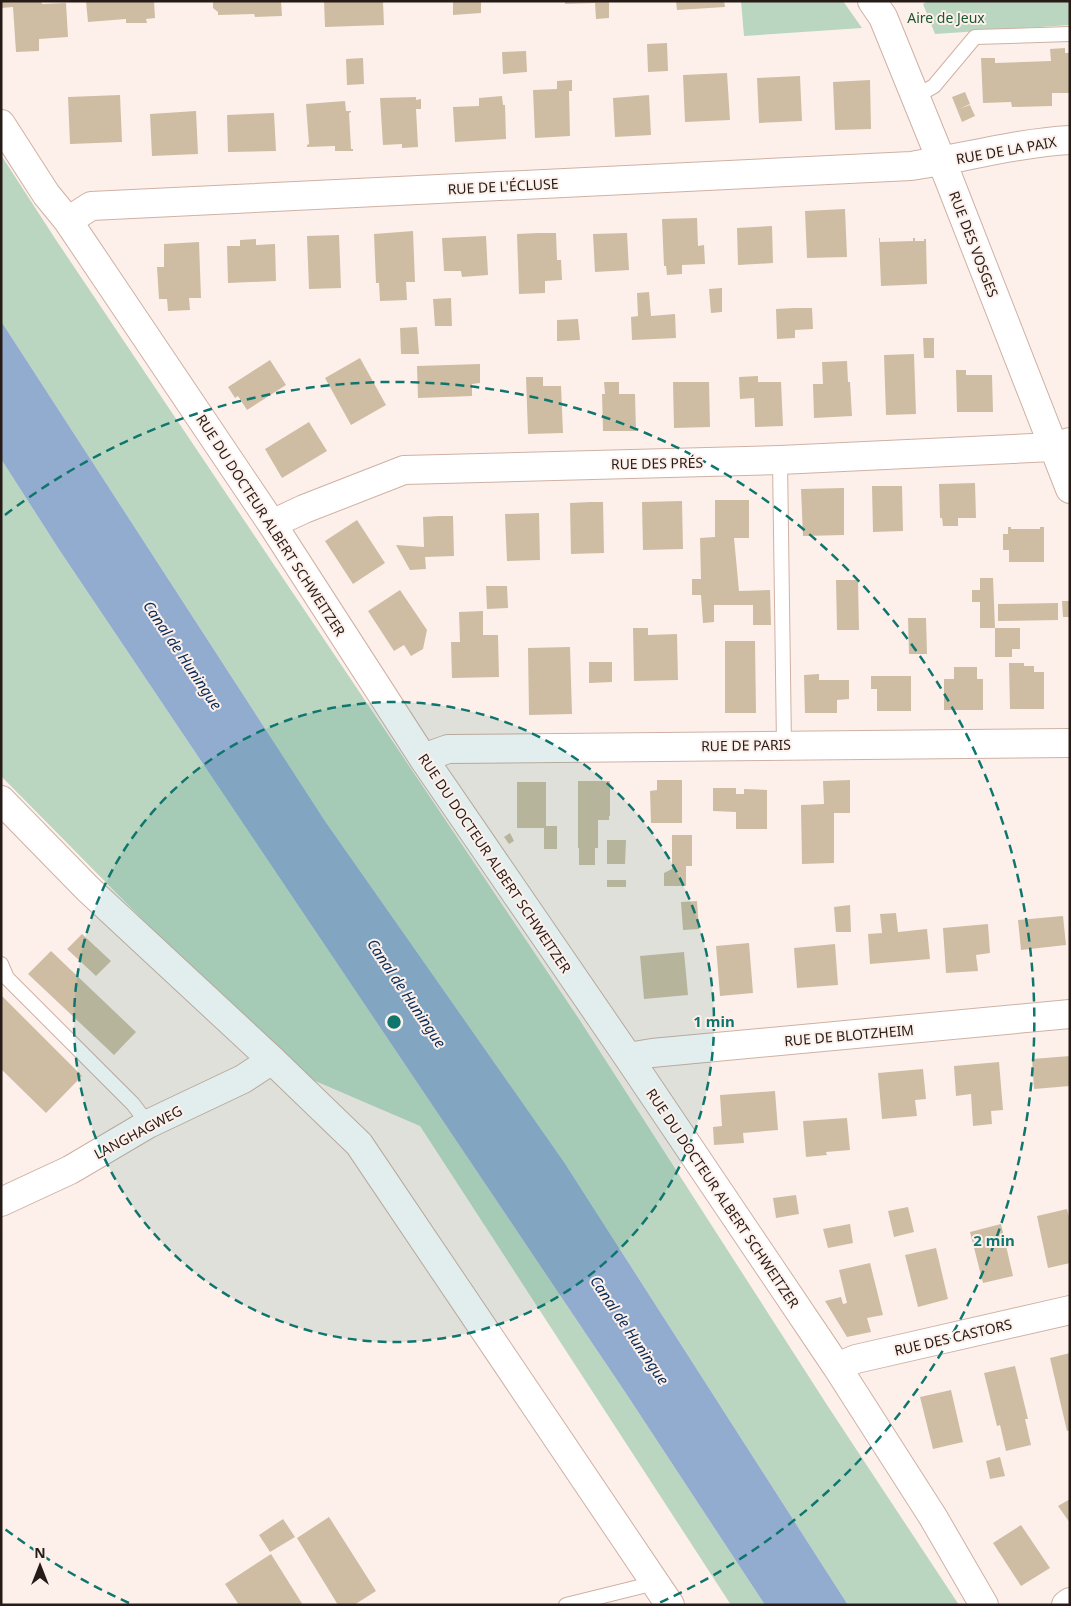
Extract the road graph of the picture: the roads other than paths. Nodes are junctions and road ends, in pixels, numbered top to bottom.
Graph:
1 (872, 1) edge
2 (1070, 34) edge
3 (915, 97) junction
4 (1, 124) edge
5 (1070, 140) edge
6 (942, 161) junction
7 (68, 221) junction
8 (1061, 444) edge
9 (780, 460) junction
10 (1070, 489) edge
11 (272, 524) junction
12 (1070, 743) edge
13 (784, 744) junction
14 (424, 758) junction
15 (1, 800) edge
16 (1, 964) edge
17 (1070, 1014) edge
18 (628, 1057) junction
19 (272, 1060) junction
20 (148, 1124) junction
21 (1, 1202) edge
22 (1070, 1310) edge
23 (837, 1367) junction
24 (662, 1594) edge
25 (1070, 1602) edge
26 (566, 1605) edge
27 (984, 1605) edge
28 (1066, 1605) edge

1 - 3 street, RUE DES VOSGES
2 - 3 lane
3 - 6 street, RUE DES VOSGES
4 - 7 street, RUE DU DOCTEUR ALBERT SCHWEITZER
5 - 6 street, RUE DE LA PAIX
6 - 7 street, RUE DE L'ÉCLUSE
6 - 8 street, RUE DES VOSGES
7 - 11 street, RUE DU DOCTEUR ALBERT SCHWEITZER
8 - 9 street, RUE DES PRÉS
8 - 10 street, RUE DES VOSGES
9 - 11 street, RUE DES PRÉS
9 - 13 lane
11 - 14 street, RUE DU DOCTEUR ALBERT SCHWEITZER
12 - 13 street, RUE DE PARIS
13 - 14 street, RUE DE PARIS
14 - 18 street, RUE DU DOCTEUR ALBERT SCHWEITZER
15 - 19 street
16 - 20 lane
17 - 18 street, RUE DE BLOTZHEIM
18 - 23 street, RUE DU DOCTEUR ALBERT SCHWEITZER
19 - 20 street, LANGHAGWEG
19 - 24 street
20 - 21 street, LANGHAGWEG
22 - 23 street, RUE DES CASTORS
23 - 27 street, RUE DU DOCTEUR ALBERT SCHWEITZER
24 - 26 lane
25 - 28 street

